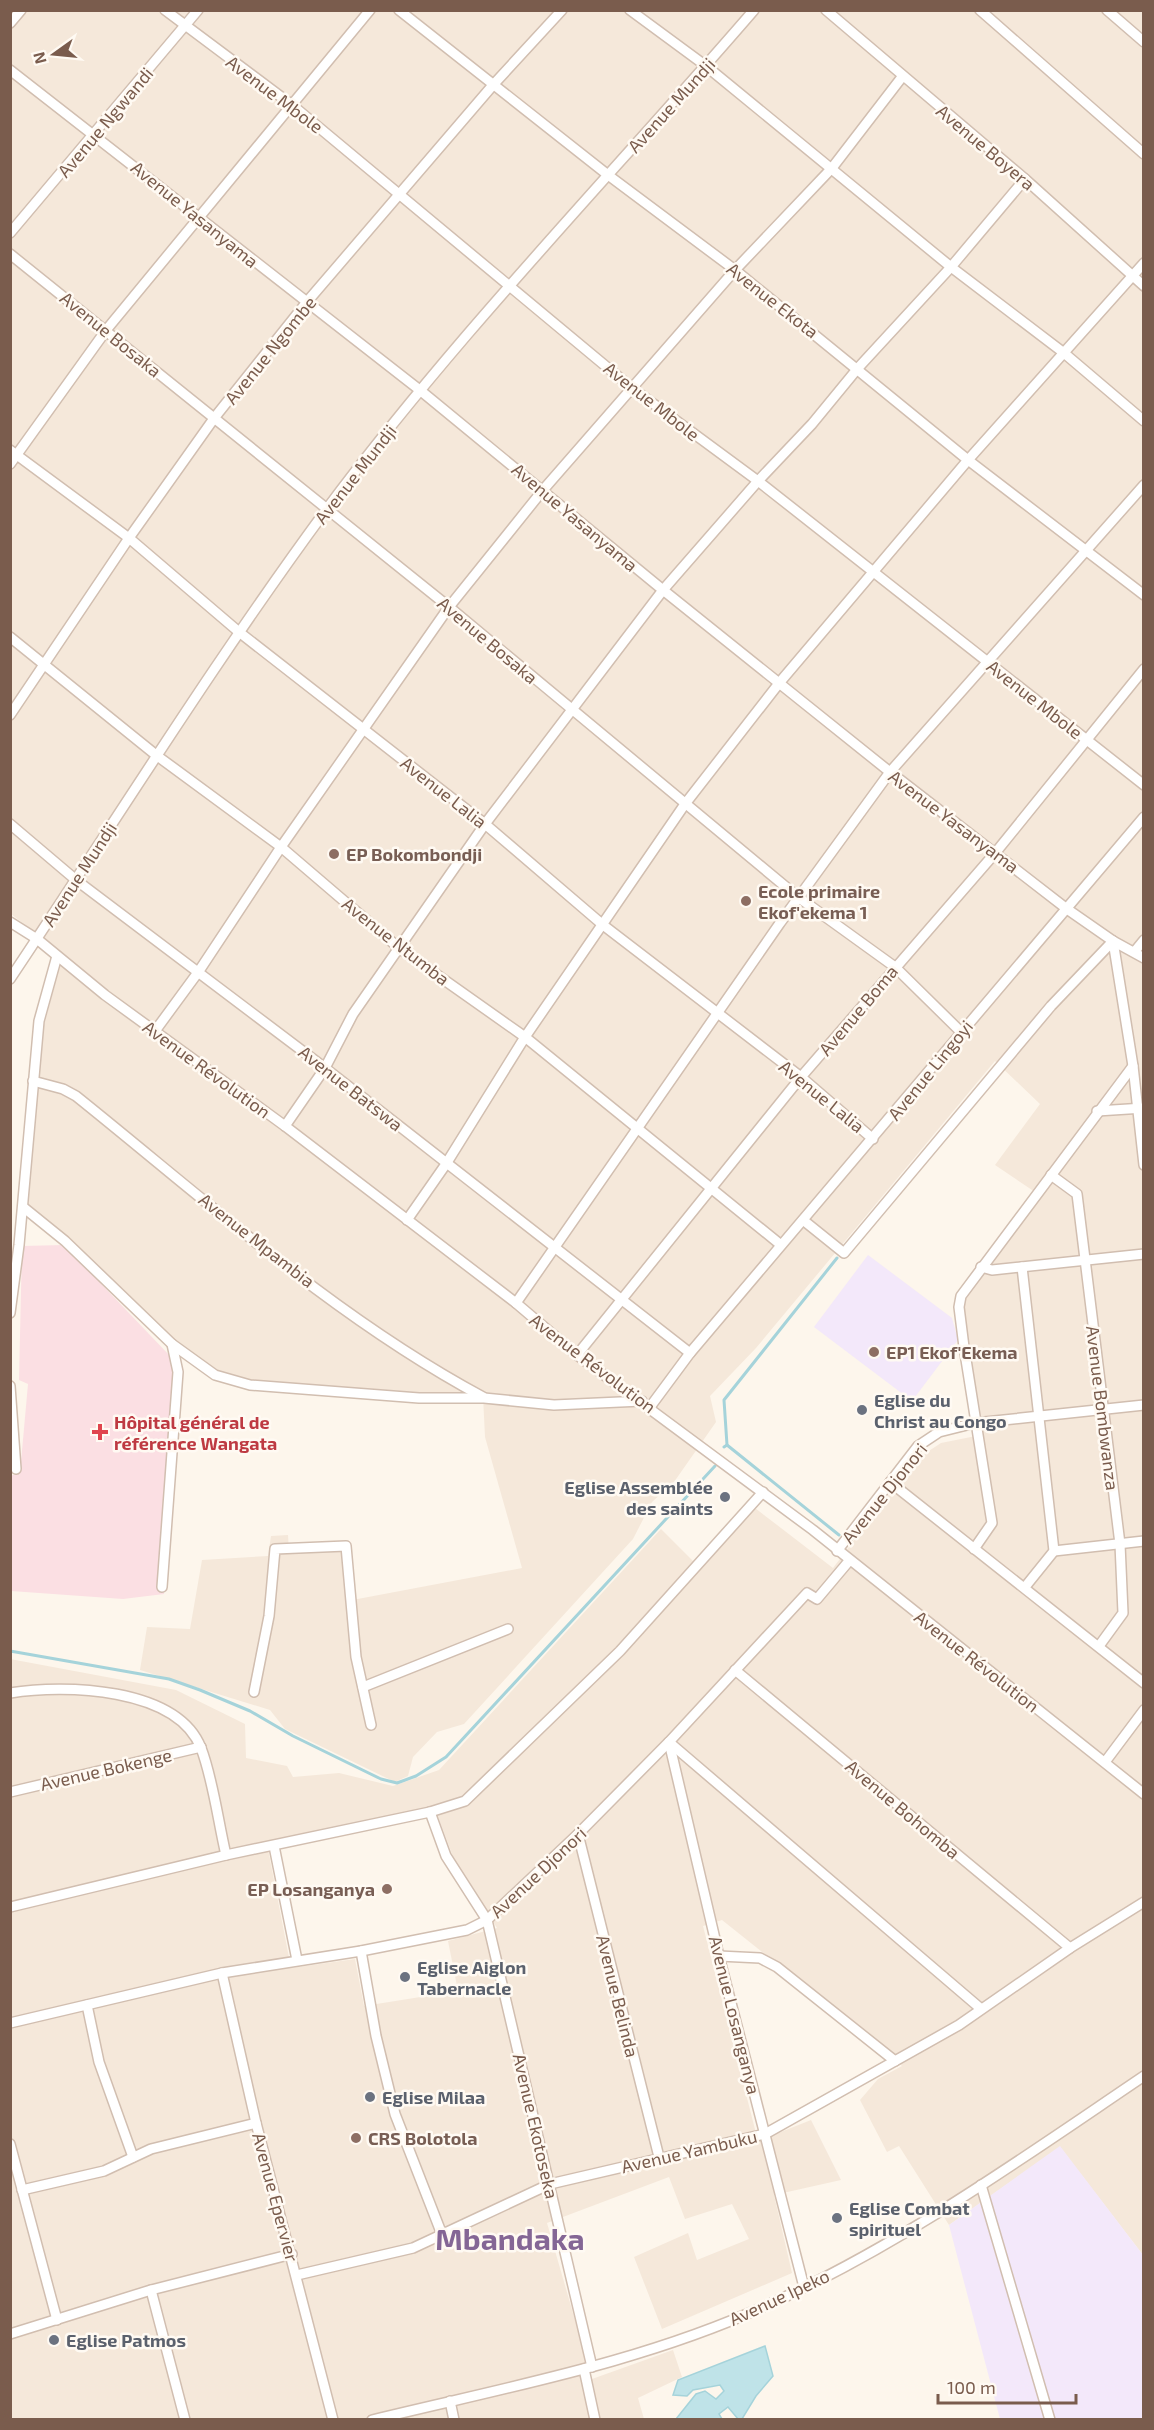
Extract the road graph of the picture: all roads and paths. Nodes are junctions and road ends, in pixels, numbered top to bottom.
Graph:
1 (21, 10) edge
2 (165, 10) edge
3 (198, 10) edge
4 (369, 10) edge
5 (399, 10) edge
6 (562, 10) edge
7 (630, 10) edge
8 (754, 10) edge
9 (826, 10) edge
10 (980, 10) edge
11 (1107, 10) edge
12 (10, 23) edge
13 (185, 26) junction
14 (1143, 42) edge
15 (706, 66) junction
16 (10, 70) edge
17 (903, 78) junction
18 (493, 85) junction
19 (292, 105) junction
20 (95, 135) junction
21 (1143, 154) edge
22 (832, 168) junction
23 (608, 175) junction
24 (1025, 179) junction
25 (401, 195) junction
26 (198, 217) junction
27 (10, 233) edge
28 (10, 254) edge
29 (1143, 263) edge
30 (951, 267) junction
31 (735, 270) junction
32 (1132, 276) junction
33 (511, 285) junction
34 (1143, 286) edge
35 (306, 303) junction
36 (107, 329) junction
37 (1064, 353) junction
38 (858, 368) junction
39 (632, 388) junction
40 (421, 390) junction
41 (215, 417) junction
42 (1143, 421) edge
43 (14, 452) edge
44 (968, 460) junction
45 (10, 464) edge
46 (758, 481) junction
47 (1143, 485) edge
48 (543, 490) junction
49 (327, 509) junction
50 (129, 538) junction
51 (1085, 550) junction
52 (873, 574) junction
53 (663, 590) junction
54 (1143, 595) edge
55 (449, 607) junction
56 (239, 632) junction
57 (10, 637) edge
58 (987, 662) junction
59 (43, 665) junction
60 (1143, 669) edge
61 (780, 682) junction
62 (572, 710) junction
63 (10, 715) edge
64 (363, 729) junction
65 (1088, 740) junction
66 (156, 755) junction
67 (890, 772) junction
68 (1143, 785) edge
69 (685, 804) junction
70 (1143, 817) edge
71 (10, 824) edge
72 (485, 824) junction
73 (281, 847) junction
74 (996, 852) junction
75 (76, 880) junction
76 (798, 897) junction
77 (1067, 909) junction
78 (10, 922) edge
79 (603, 925) junction
80 (37, 939) junction
81 (1113, 940) junction
82 (1143, 940) edge
83 (399, 948) junction
84 (1135, 951) junction
85 (57, 956) junction
86 (1143, 958) edge
87 (895, 967) junction
88 (199, 971) junction
89 (10, 980) edge
90 (717, 1014) junction
91 (155, 1031) junction
92 (961, 1032) junction
93 (525, 1037) junction
94 (1133, 1066) junction
95 (325, 1068) junction
96 (801, 1077) junction
97 (33, 1081) junction
98 (1140, 1108) edge
99 (1097, 1111) junction
100 (285, 1126) junction
101 (637, 1131) junction
102 (873, 1138) junction
103 (446, 1164) junction
104 (1143, 1165) edge
105 (1052, 1175) junction
106 (712, 1188) junction
107 (23, 1207) junction
108 (408, 1220) junction
109 (803, 1220) junction
110 (781, 1245) junction
111 (556, 1246) junction
112 (1143, 1254) edge
113 (1085, 1260) junction
114 (981, 1267) junction
115 (1022, 1267) junction
116 (622, 1300) junction
117 (516, 1303) junction
118 (10, 1313) edge
119 (172, 1344) junction
120 (690, 1353) junction
121 (578, 1355) junction
122 (10, 1386) edge
123 (484, 1398) junction
124 (642, 1401) junction
125 (1143, 1405) edge
126 (650, 1407) junction
127 (1102, 1409) junction
128 (1040, 1417) junction
129 (975, 1423) junction
130 (16, 1469) dead end
131 (890, 1482) junction
132 (763, 1492) junction
133 (1143, 1541) edge
134 (1120, 1544) junction
135 (974, 1549) junction
136 (837, 1551) junction
137 (1054, 1551) junction
138 (849, 1561) junction
139 (162, 1587) dead end
140 (1025, 1587) junction
141 (508, 1629) dead end
142 (1099, 1646) junction
143 (735, 1670) junction
144 (1143, 1683) edge
145 (363, 1687) junction
146 (254, 1692) dead end
147 (10, 1693) edge
148 (1143, 1710) edge
149 (371, 1725) dead end
150 (669, 1742) junction
151 (201, 1747) junction
152 (1105, 1762) junction
153 (10, 1792) edge
154 (1143, 1794) edge
155 (430, 1812) junction
156 (578, 1834) junction
157 (274, 1846) junction
158 (226, 1855) junction
159 (1143, 1902) edge
160 (10, 1907) edge
161 (487, 1920) junction
162 (1070, 1948) junction
163 (361, 1951) junction
164 (719, 1956) junction
165 (297, 1960) junction
166 (222, 1973) junction
167 (87, 2005) junction
168 (981, 2008) junction
169 (10, 2023) edge
170 (895, 2061) junction
171 (1143, 2076) edge
172 (256, 2123) junction
173 (765, 2134) junction
174 (10, 2144) edge
175 (133, 2157) junction
176 (659, 2157) junction
177 (14, 2171) edge
178 (550, 2184) junction
179 (981, 2185) junction
180 (22, 2190) junction
181 (441, 2232) junction
182 (292, 2254) junction
183 (297, 2275) junction
184 (804, 2287) junction
185 (151, 2290) junction
186 (57, 2320) junction
187 (10, 2334) edge
188 (588, 2368) junction
189 (450, 2401) junction
190 (185, 2420) edge
191 (333, 2420) edge
192 (372, 2420) edge
193 (454, 2420) edge
194 (595, 2420) edge
195 (1050, 2420) edge

1 - 12 street
2 - 13 street, Avenue Mbole
3 - 13 street, Avenue Ngwandi
4 - 19 street
5 - 18 street, Avenue Ekota
6 - 18 street, Avenue Ngombe
7 - 15 street
8 - 15 street, Avenue Mundji
9 - 17 street, Avenue Boyera
10 - 21 street
11 - 14 street
13 - 19 street, Avenue Mbole
13 - 20 street, Avenue Ngwandi
15 - 22 street
15 - 23 street, Avenue Mundji
16 - 20 street, Avenue Yasanyama
17 - 22 street
17 - 24 street, Avenue Boyera
18 - 23 street, Avenue Ekota
18 - 25 street, Avenue Ngombe
19 - 25 street, Avenue Mbole
19 - 26 street
20 - 26 street, Avenue Yasanyama
20 - 27 street, Avenue Ngwandi
22 - 30 street
22 - 31 street
23 - 31 street, Avenue Ekota
23 - 33 street, Avenue Mundji
24 - 30 street
24 - 32 street, Avenue Boyera
25 - 33 street, Avenue Mbole
25 - 35 street, Avenue Ngombe
26 - 35 street, Avenue Yasanyama
26 - 36 street
28 - 36 street, Avenue Bosaka
29 - 32 street
30 - 37 street
30 - 38 street
31 - 38 street, Avenue Ekota
31 - 39 street
32 - 34 street, Avenue Boyera
32 - 37 street
33 - 39 street, Avenue Mbole
33 - 40 street, Avenue Mundji
35 - 40 street, Avenue Yasanyama
35 - 41 street, Avenue Ngombe
36 - 41 street, Avenue Bosaka
36 - 43 street
37 - 42 street
37 - 44 street
38 - 44 street, Avenue Ekota
38 - 46 street
39 - 46 street, Avenue Mbole
39 - 48 street
40 - 48 street, Avenue Yasanyama
40 - 49 street, Avenue Mundji
41 - 49 street, Avenue Bosaka
41 - 50 street, Avenue Ngombe
43 - 45 street
43 - 50 street, Avenue Lalia
44 - 51 street, Avenue Ekota
44 - 52 street
46 - 52 street, Avenue Mbole
46 - 53 street
47 - 51 street
48 - 53 street, Avenue Yasanyama
48 - 55 street
49 - 55 street, Avenue Bosaka
49 - 56 street, Avenue Mundji
50 - 56 street, Avenue Lalia
50 - 59 street, Avenue Ngombe
51 - 54 street, Avenue Ekota
51 - 58 street
52 - 58 street, Avenue Mbole
52 - 61 street
53 - 61 street, Avenue Yasanyama
53 - 62 street
55 - 62 street, Avenue Bosaka
55 - 64 street
56 - 64 street, Avenue Lalia
56 - 66 street, Avenue Mundji
57 - 59 street, Avenue Ntumba
58 - 65 street, Avenue Mbole
58 - 67 street
59 - 63 street, Avenue Ngombe
59 - 66 street, Avenue Ntumba
60 - 65 street, Avenue Boma
61 - 67 street, Avenue Yasanyama
61 - 69 street
62 - 69 street, Avenue Bosaka
62 - 72 street
64 - 72 street, Avenue Lalia
64 - 73 street
65 - 68 street, Avenue Mbole
65 - 74 street, Avenue Boma
66 - 73 street, Avenue Ntumba
66 - 75 street, Avenue Mundji
67 - 74 street, Avenue Yasanyama
67 - 76 street
69 - 76 street, Avenue Bosaka
69 - 79 street
70 - 77 street, Avenue Lingoyi
71 - 75 street, Avenue Batswa
72 - 79 street, Avenue Lalia
72 - 83 street
73 - 83 street, Avenue Ntumba
73 - 88 street
74 - 77 street, Avenue Yasanyama
74 - 87 street, Avenue Boma
75 - 80 street, Avenue Mundji
75 - 88 street, Avenue Batswa
76 - 87 street, Avenue Bosaka
76 - 90 street
77 - 81 street, Avenue Yasanyama
77 - 92 street, Avenue Lingoyi
78 - 80 street, Avenue Révolution
79 - 90 street, Avenue Lalia
79 - 93 street
80 - 85 street, Avenue Révolution
80 - 89 street, Avenue Mundji
81 - 84 street, Avenue Yasanyama
81 - 94 street
81 - 109 street
82 - 84 street
83 - 93 street, Avenue Ntumba
83 - 95 street
84 - 86 street, Avenue Yasanyama
85 - 91 street, Avenue Révolution
85 - 97 street
87 - 92 street, Avenue Bosaka
87 - 96 street, Avenue Boma
88 - 91 street
88 - 95 street, Avenue Batswa
90 - 96 street, Avenue Lalia
90 - 101 street
91 - 100 street, Avenue Révolution
92 - 102 street, Avenue Lingoyi
93 - 101 street, Avenue Ntumba
93 - 103 street
94 - 98 street
94 - 99 street
95 - 100 street
95 - 103 street, Avenue Batswa
96 - 102 street, Avenue Lalia
96 - 106 street, Avenue Boma
97 - 107 street
97 - 123 street, Avenue Mpambia
98 - 99 street
98 - 104 street
99 - 105 street
100 - 108 street, Avenue Révolution
101 - 106 street, Avenue Ntumba
101 - 111 street
102 - 109 street, Avenue Lingoyi
103 - 108 street
103 - 111 street, Avenue Batswa
105 - 113 street, Avenue Bombwanza
105 - 114 street
106 - 110 street, Avenue Ntumba
106 - 116 street, Avenue Boma
107 - 118 street
107 - 119 street
108 - 117 street, Avenue Révolution
109 - 110 street, Avenue Lingoyi
110 - 120 street, Avenue Lingoyi
111 - 116 street, Avenue Batswa
111 - 117 street
112 - 113 street
113 - 115 street
113 - 127 street, Avenue Bombwanza
114 - 115 street
114 - 129 street
115 - 128 street
116 - 120 street, Avenue Batswa
116 - 121 street, Avenue Boma
117 - 121 street, Avenue Révolution
119 - 123 street
119 - 139 street
120 - 126 street, Avenue Lingoyi
121 - 124 street, Avenue Révolution
122 - 130 street
123 - 124 street
124 - 126 street, Avenue Révolution
125 - 127 street, Avenue Djonori
126 - 132 street, Avenue Révolution
127 - 128 street, Avenue Djonori
127 - 134 street, Avenue Bombwanza
128 - 129 street, Avenue Djonori
128 - 137 street
129 - 131 street, Avenue Djonori
129 - 135 street
131 - 135 street
131 - 136 street, Avenue Djonori
132 - 136 street, Avenue Révolution
132 - 155 street
133 - 134 street
134 - 137 street
134 - 142 street, Avenue Bombwanza
135 - 140 street
136 - 138 street, Avenue Révolution
137 - 140 street
138 - 143 street, Avenue Djonori
138 - 152 street, Avenue Révolution
140 - 142 street
141 - 145 street
142 - 144 street
143 - 150 street, Avenue Djonori
143 - 162 street, Avenue Bohomba
145 - 146 street
145 - 149 street
147 - 151 street
148 - 152 street
150 - 156 street, Avenue Djonori
150 - 164 street, Avenue Losanganya
150 - 168 street
151 - 153 street, Avenue Bokenge
151 - 158 street
152 - 154 street, Avenue Révolution
155 - 157 street
155 - 161 street, Avenue Ekotoseka
156 - 161 street, Avenue Djonori
156 - 176 street, Avenue Belinda
157 - 158 street
157 - 165 street
158 - 160 street
159 - 162 street, Avenue Yambuku
161 - 163 street, Avenue Djonori
161 - 178 street, Avenue Ekotoseka
162 - 168 street, Avenue Yambuku
163 - 165 street, Avenue Djonori
163 - 181 street
164 - 170 street
164 - 173 street, Avenue Losanganya
165 - 166 street, Avenue Djonori
166 - 167 street, Avenue Djonori
166 - 172 street, Avenue Epervier
167 - 169 street, Avenue Djonori
167 - 175 street
168 - 170 street, Avenue Yambuku
170 - 173 street, Avenue Yambuku
171 - 179 street, Avenue Ipeko
172 - 175 street
172 - 182 street, Avenue Epervier
173 - 176 street, Avenue Yambuku
173 - 184 street, Avenue Losanganya
174 - 177 street
175 - 180 street
176 - 178 street, Avenue Yambuku
177 - 180 street
178 - 181 street, Avenue Yambuku
178 - 188 street, Avenue Ekotoseka
179 - 184 street, Avenue Ipeko
179 - 195 street
180 - 186 street
181 - 183 street, Avenue Yambuku
182 - 183 street, Avenue Epervier
182 - 185 street
183 - 191 street, Avenue Epervier
184 - 188 street, Avenue Ipeko
185 - 186 street
185 - 190 street
186 - 187 street
188 - 189 street, Avenue Ipeko
188 - 194 street, Avenue Ekotoseka
189 - 192 street, Avenue Ipeko
189 - 193 street

